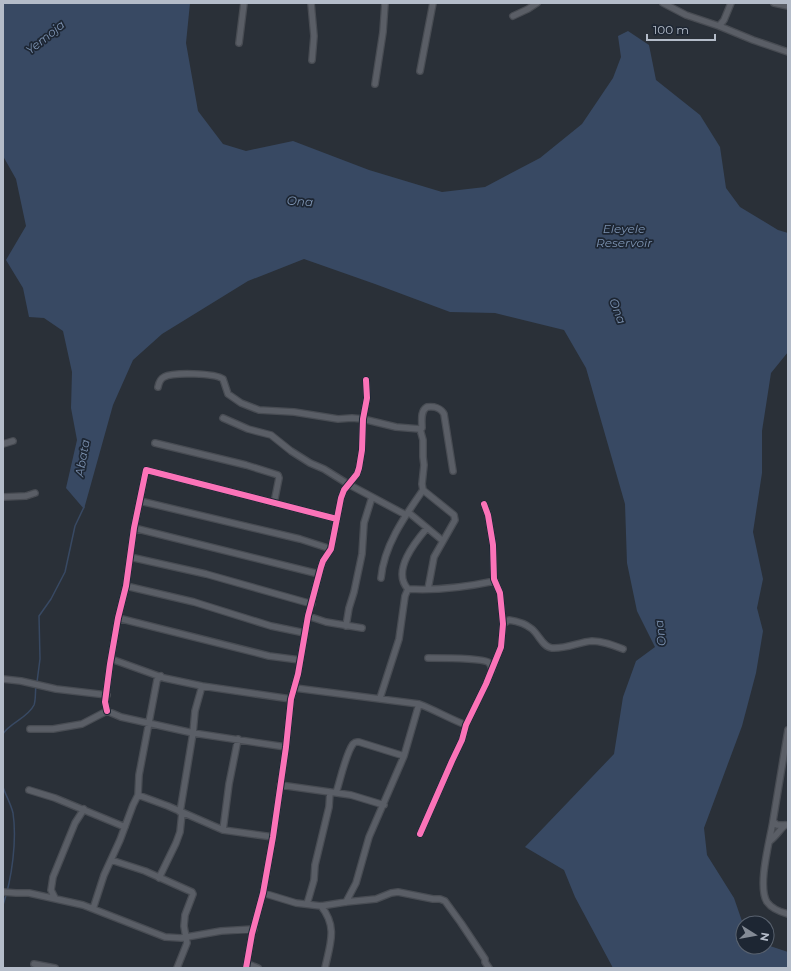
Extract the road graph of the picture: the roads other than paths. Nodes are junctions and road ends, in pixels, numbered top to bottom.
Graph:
1 (244, 3) edge
2 (312, 3) edge
3 (385, 3) edge
4 (433, 3) edge
5 (537, 3) edge
6 (663, 3) edge
7 (730, 3) edge
8 (774, 3) edge
9 (788, 6) edge
10 (513, 16) dead end
11 (720, 26) junction
12 (239, 43) dead end
13 (788, 52) edge
14 (312, 60) dead end
15 (420, 71) dead end
16 (375, 84) dead end
17 (366, 380) dead end
18 (158, 387) dead end
19 (223, 418) dead end
20 (363, 419) junction
21 (420, 429) junction
22 (13, 441) dead end
23 (155, 443) dead end
24 (3, 444) edge
25 (453, 471) dead end
26 (348, 484) junction
27 (423, 490) junction
28 (35, 493) dead end
29 (3, 497) edge
30 (372, 497) junction
31 (140, 500) junction
32 (274, 503) junction
33 (484, 504) dead end
34 (407, 514) junction
35 (337, 519) junction
36 (134, 528) junction
37 (427, 528) junction
38 (443, 541) junction
39 (331, 549) junction
40 (130, 557) junction
41 (319, 574) junction
42 (380, 578) dead end
43 (495, 582) junction
44 (126, 586) junction
45 (408, 589) junction
46 (428, 589) junction
47 (312, 604) junction
48 (308, 616) junction
49 (118, 618) junction
50 (503, 624) junction
51 (346, 626) junction
52 (362, 628) dead end
53 (305, 633) junction
54 (623, 649) dead end
55 (428, 658) dead end
56 (300, 660) junction
57 (111, 661) junction
58 (492, 671) junction
59 (161, 676) junction
60 (3, 680) edge
61 (202, 686) junction
62 (295, 688) junction
63 (107, 695) junction
64 (380, 698) junction
65 (291, 699) junction
66 (419, 704) junction
67 (107, 711) junction
68 (148, 723) junction
69 (466, 725) junction
70 (30, 729) dead end
71 (788, 730) edge
72 (193, 733) junction
73 (238, 739) junction
74 (286, 747) junction
75 (404, 756) junction
76 (280, 785) junction
77 (29, 790) dead end
78 (333, 792) junction
79 (138, 796) junction
80 (384, 804) junction
81 (84, 809) junction
82 (181, 813) junction
83 (773, 822) junction
84 (786, 825) edge
85 (125, 827) junction
86 (223, 830) junction
87 (420, 834) dead end
88 (273, 837) junction
89 (770, 841) junction
90 (111, 860) junction
91 (159, 878) junction
92 (4, 892) edge
93 (263, 893) junction
94 (55, 898) junction
95 (346, 902) junction
96 (307, 904) junction
97 (321, 906) junction
98 (93, 909) junction
99 (788, 914) edge
100 (254, 929) junction
101 (186, 937) junction
102 (485, 962) junction
103 (34, 964) dead end
104 (247, 966) edge
105 (55, 968) edge
106 (177, 968) edge
107 (258, 968) edge
108 (325, 968) edge
109 (480, 968) edge
110 (489, 968) edge

1 - 12 street
2 - 14 street
3 - 16 street
4 - 15 street
5 - 10 street
6 - 11 street
7 - 11 street
8 - 9 street
11 - 13 street
17 - 20 street
18 - 20 street
19 - 26 street
20 - 21 street
20 - 26 street
21 - 25 street
21 - 27 street
22 - 24 street
23 - 32 street
26 - 30 street
26 - 35 street
27 - 34 street
27 - 38 street
28 - 29 street
30 - 34 street
30 - 51 street
31 - 32 street
31 - 36 street
31 - 39 street
32 - 35 street
33 - 43 street
34 - 37 street
34 - 42 street
35 - 39 street
36 - 40 street
36 - 41 street
37 - 38 street
37 - 45 street
38 - 46 street
39 - 41 street
40 - 44 street
40 - 47 street
41 - 47 street
43 - 46 street
43 - 50 street
44 - 49 street
44 - 53 street
45 - 46 street
45 - 64 street
47 - 48 street
48 - 51 street
48 - 53 street
49 - 56 street
49 - 57 street
50 - 54 street
50 - 58 street
51 - 52 street
53 - 56 street
55 - 58 street
56 - 62 street
57 - 59 street
57 - 63 street
58 - 69 street
59 - 61 street
59 - 68 street
60 - 63 street
61 - 65 street
61 - 72 street
62 - 64 street
62 - 65 street
63 - 67 street
64 - 66 street
65 - 74 street
66 - 69 street
66 - 75 street
67 - 68 street
67 - 70 street
68 - 72 street
68 - 79 street
69 - 87 street
71 - 83 street
72 - 73 street
72 - 82 street
73 - 74 street
73 - 86 street
74 - 76 street
75 - 78 street
75 - 80 street
76 - 78 street
76 - 88 street
77 - 81 street
78 - 80 street
78 - 96 street
79 - 82 street
79 - 85 street
80 - 95 street
81 - 85 street
81 - 94 street
82 - 86 street
82 - 91 street
83 - 84 street
83 - 89 street
84 - 89 street
85 - 90 street
86 - 88 street
88 - 93 street
89 - 99 street
90 - 91 street
90 - 98 street
91 - 101 street
92 - 94 street
93 - 96 street
93 - 100 street
94 - 98 street
95 - 97 street
95 - 102 street
96 - 97 street
97 - 108 street
98 - 101 street
100 - 101 street
100 - 104 street
101 - 106 street
102 - 109 street
102 - 110 street
103 - 105 street
104 - 107 street

